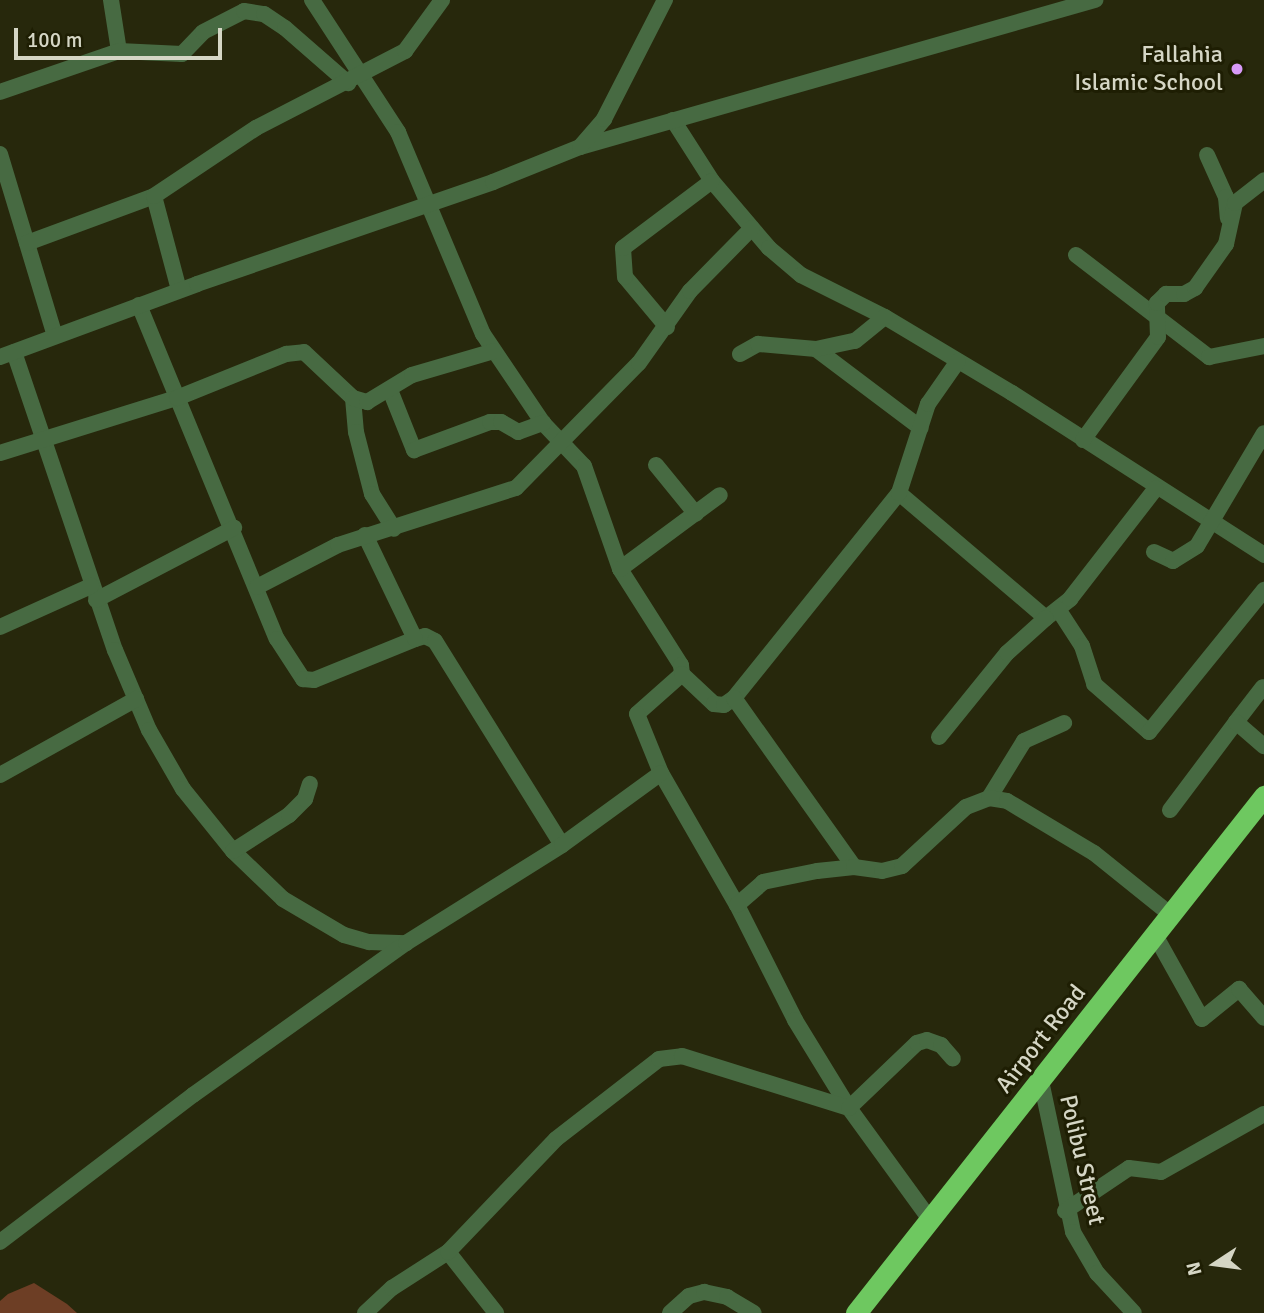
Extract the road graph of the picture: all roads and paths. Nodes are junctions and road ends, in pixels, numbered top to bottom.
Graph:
1 (111, 0) edge
2 (312, 0) edge
3 (442, 0) edge
4 (1095, 0) edge
5 (662, 1) edge
6 (119, 51) junction
7 (355, 79) junction
8 (0, 92) edge
9 (673, 120) junction
10 (580, 146) junction
11 (0, 154) edge
12 (1207, 155) dead end
13 (1264, 180) edge
14 (712, 181) junction
15 (153, 196) junction
16 (431, 203) junction
17 (1229, 224) junction
18 (752, 228) junction
19 (27, 243) junction
20 (1076, 255) dead end
21 (179, 290) junction
22 (139, 305) junction
23 (885, 317) junction
24 (1159, 323) junction
25 (667, 327) junction
26 (55, 336) junction
27 (1264, 346) edge
28 (816, 349) junction
29 (494, 351) junction
30 (7, 354) edge
31 (740, 354) dead end
32 (958, 361) junction
33 (390, 390) junction
34 (177, 398) junction
35 (353, 398) junction
36 (543, 423) junction
37 (921, 428) junction
38 (1264, 433) edge
39 (41, 438) junction
40 (1083, 440) junction
41 (562, 442) junction
42 (0, 453) edge
43 (656, 465) dead end
44 (1156, 488) junction
45 (899, 493) junction
46 (720, 495) dead end
47 (696, 514) junction
48 (1210, 520) junction
49 (234, 528) junction
50 (394, 529) junction
51 (365, 535) junction
52 (1154, 552) dead end
53 (1264, 555) edge
54 (620, 569) junction
55 (257, 587) junction
56 (1264, 590) edge
57 (94, 593) junction
58 (1052, 614) junction
59 (0, 627) edge
60 (415, 639) junction
61 (682, 674) junction
62 (1263, 687) edge
63 (734, 698) junction
64 (136, 699) junction
65 (1236, 722) junction
66 (1064, 723) dead end
67 (939, 737) dead end
68 (1264, 746) edge
69 (661, 773) junction
70 (0, 775) edge
71 (310, 784) dead end
72 (1264, 796) edge
73 (989, 798) junction
74 (1170, 810) dead end
75 (562, 845) junction
76 (233, 851) junction
77 (854, 867) junction
78 (737, 905) junction
79 (1171, 915) junction
80 (1155, 935) junction
81 (407, 943) junction
82 (1264, 1018) edge
83 (953, 1059) dead end
84 (1041, 1082) junction
85 (849, 1108) junction
86 (1264, 1114) edge
87 (1065, 1211) junction
88 (931, 1222) junction
89 (0, 1242) edge
90 (448, 1252) junction
91 (365, 1313) edge
92 (496, 1313) edge
93 (670, 1313) edge
94 (754, 1313) edge
95 (856, 1313) edge
96 (1135, 1313) edge

1 - 6 street
2 - 7 street
3 - 7 street
4 - 9 street
5 - 10 street
6 - 7 street
6 - 8 street
7 - 15 street
7 - 16 street
9 - 10 street
9 - 14 street
10 - 16 street
11 - 19 street
12 - 17 street
13 - 17 street
14 - 18 street
14 - 25 street
15 - 19 street
15 - 21 street
16 - 21 street
16 - 29 street
17 - 24 street
18 - 23 street
18 - 25 street
19 - 26 street
20 - 24 street
21 - 22 street
22 - 26 street
22 - 34 street
23 - 28 street
23 - 32 street
24 - 27 street
24 - 40 street
25 - 41 street
26 - 30 street
28 - 31 street
28 - 37 street
29 - 33 street
29 - 36 street
30 - 39 street
32 - 37 street
32 - 40 street
33 - 35 street
33 - 36 street
34 - 35 street
34 - 39 street
34 - 49 street
35 - 50 street
36 - 41 street
37 - 45 street
38 - 48 street
39 - 42 street
39 - 57 street
40 - 44 street
41 - 50 street
41 - 54 street
43 - 47 street
44 - 48 street
44 - 58 street
45 - 58 street
45 - 63 street
46 - 47 street
47 - 54 street
48 - 52 street
48 - 53 street
49 - 55 street
49 - 57 street
50 - 51 street
51 - 55 street
51 - 60 street
54 - 61 street
55 - 60 street
56 - 58 street
57 - 59 street
57 - 64 street
58 - 67 street
60 - 75 street
61 - 63 street
61 - 69 street
62 - 65 street
63 - 77 street
64 - 70 street
64 - 76 street
65 - 68 street
65 - 74 street
66 - 73 street
69 - 75 street
69 - 78 street
71 - 76 street
72 - 79 highway, Airport Road
73 - 77 street
73 - 79 street
75 - 81 street
76 - 81 street
77 - 78 street
78 - 85 street
79 - 80 highway, Airport Road
80 - 82 street
80 - 84 highway, Airport Road
81 - 89 street
83 - 85 street
84 - 87 street, Polibu Street
84 - 88 highway, Airport Road
85 - 88 street
85 - 90 street
86 - 87 street
87 - 96 street, Polibu Street
88 - 95 highway, Airport Road
90 - 91 street
90 - 92 street
93 - 94 street

